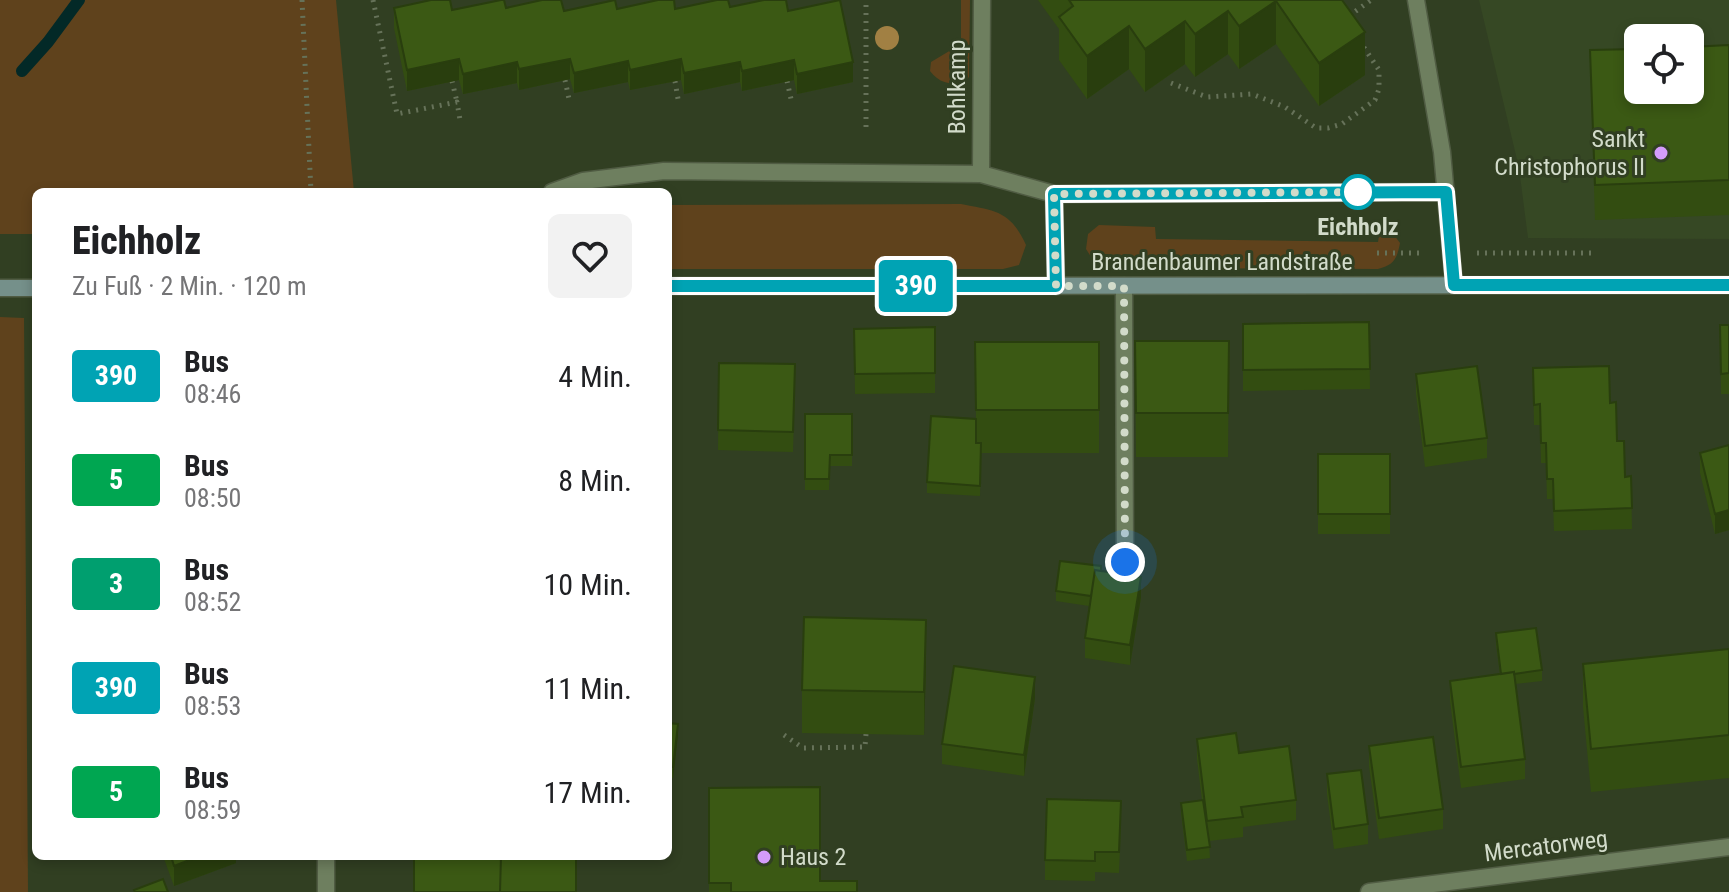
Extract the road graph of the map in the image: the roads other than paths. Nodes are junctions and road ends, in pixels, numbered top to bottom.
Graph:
1 (982, 0) edge
2 (1416, 0) edge
3 (981, 174) junction
4 (563, 188) edge
5 (1446, 192) junction
6 (1054, 194) junction
7 (1454, 285) junction
8 (1729, 285) edge
9 (672, 286) edge
10 (1056, 286) junction
11 (1124, 286) junction
12 (0, 288) edge
13 (32, 288) edge
14 (1125, 562) dead end
15 (1729, 847) edge
16 (326, 860) edge
17 (326, 892) edge
18 (1369, 892) edge

1 - 3 street, Bohlkamp
2 - 5 street
3 - 4 street
3 - 6 street
5 - 6 street
5 - 7 street
6 - 10 street
7 - 8 main road, Brandenbaumer Landstraße
7 - 11 main road, Brandenbaumer Landstraße
9 - 10 main road, Brandenbaumer Landstraße
10 - 11 main road, Brandenbaumer Landstraße
11 - 14 street
12 - 13 main road
15 - 18 street, Mercatorweg
16 - 17 street

